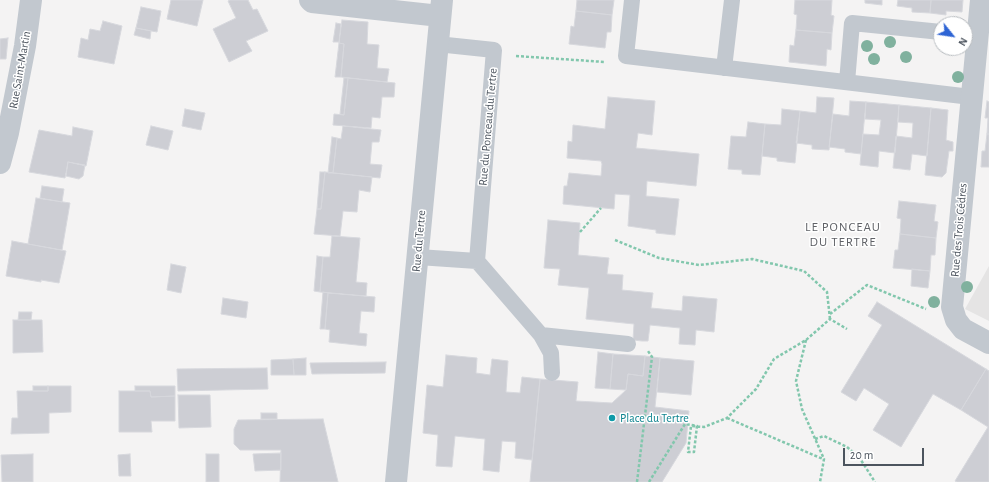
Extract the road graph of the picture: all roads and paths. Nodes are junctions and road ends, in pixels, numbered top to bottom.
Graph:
1 (31, 0) edge
2 (310, 0) edge
3 (632, 0) edge
4 (732, 0) edge
5 (980, 0) edge
6 (441, 8) edge
7 (933, 31) edge
8 (437, 44) junction
9 (493, 56) junction
10 (626, 56) junction
11 (724, 68) junction
12 (847, 82) junction
13 (971, 97) junction
14 (0, 162) edge
15 (601, 208) dead end
16 (580, 232) dead end
17 (615, 240) dead end
18 (418, 257) junction
19 (477, 261) junction
20 (952, 309) junction
21 (830, 314) junction
22 (830, 319) junction
23 (847, 329) dead end
24 (541, 335) junction
25 (806, 340) junction
26 (989, 343) edge
27 (628, 344) dead end
28 (652, 357) dead end
29 (552, 372) dead end
30 (727, 418) junction
31 (815, 439) junction
32 (824, 459) junction
33 (396, 482) edge
34 (637, 482) edge
35 (649, 482) edge
36 (820, 482) edge
37 (875, 482) edge

1 - 14 street, Rue Saint-Martin
2 - 6 street
3 - 10 lane
4 - 11 lane
5 - 13 street, Rue des Trois Cédres
6 - 8 street, Rue du Tertre
7 - 12 lane
8 - 9 lane, Rue du Ponceau du Tertre
8 - 18 street, Rue du Tertre
9 - 10 path
9 - 19 lane, Rue du Ponceau du Tertre
10 - 11 lane
11 - 12 lane
12 - 13 lane
13 - 20 street, Rue des Trois Cédres
15 - 16 path
17 - 21 path
18 - 19 lane
18 - 33 street, Rue du Tertre
19 - 24 lane
20 - 21 path
20 - 26 street
21 - 22 path
22 - 23 path
22 - 25 path
24 - 27 lane
24 - 29 lane
25 - 30 path
25 - 31 path
28 - 34 path
30 - 32 path
30 - 35 path
31 - 32 path
31 - 37 path
32 - 36 path

